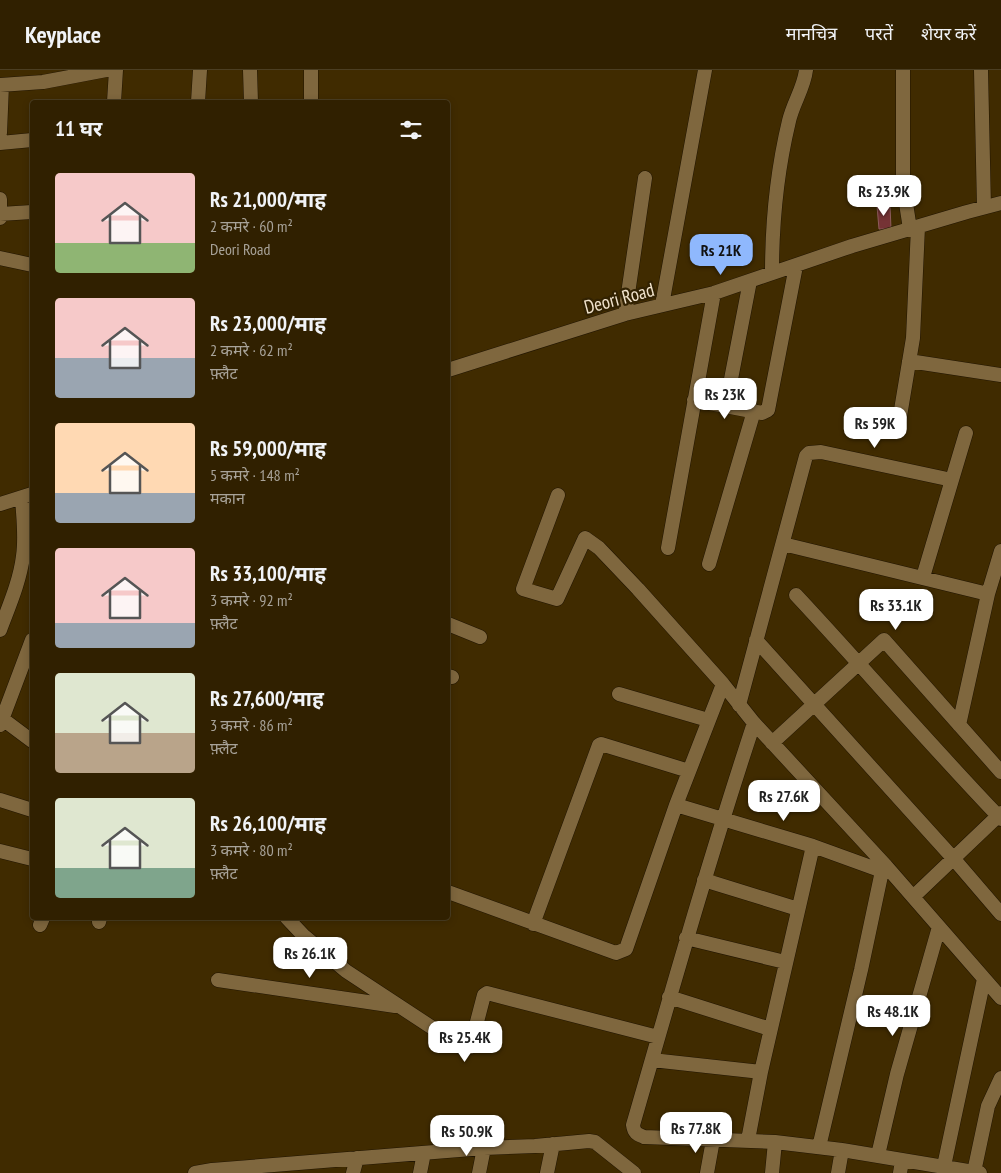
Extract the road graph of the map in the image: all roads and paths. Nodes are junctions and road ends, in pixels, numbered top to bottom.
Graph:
1 (106, 70) edge
2 (116, 70) edge
3 (200, 70) edge
4 (250, 70) edge
5 (311, 70) edge
6 (705, 70) edge
7 (806, 70) edge
8 (903, 70) edge
9 (981, 70) edge
10 (1, 85) edge
11 (114, 100) edge
12 (198, 100) edge
13 (251, 100) edge
14 (311, 100) edge
15 (0, 132) edge
16 (30, 140) edge
17 (0, 142) edge
18 (645, 178) dead end
19 (0, 199) edge
20 (1001, 203) edge
21 (984, 207) junction
22 (30, 212) edge
23 (0, 215) edge
24 (914, 228) junction
25 (0, 258) edge
26 (30, 265) edge
27 (796, 266) junction
28 (772, 274) junction
29 (750, 281) junction
30 (714, 293) junction
31 (662, 305) junction
32 (625, 314) junction
33 (909, 361) junction
34 (450, 369) edge
35 (1001, 375) edge
36 (694, 400) junction
37 (726, 406) junction
38 (754, 411) junction
39 (899, 422) dead end
40 (966, 433) dead end
41 (952, 480) junction
42 (558, 495) dead end
43 (27, 496) edge
44 (0, 504) edge
45 (783, 544) junction
46 (668, 548) dead end
47 (1001, 551) edge
48 (709, 564) dead end
49 (923, 577) junction
50 (988, 594) junction
51 (796, 595) dead end
52 (450, 625) edge
53 (0, 630) edge
54 (480, 637) dead end
55 (756, 640) junction
56 (30, 647) edge
57 (859, 662) junction
58 (723, 684) junction
59 (619, 694) dead end
60 (815, 704) junction
61 (739, 705) junction
62 (1, 720) edge
63 (708, 720) junction
64 (754, 723) junction
65 (959, 725) junction
66 (30, 740) edge
67 (772, 743) junction
68 (689, 771) junction
69 (1001, 772) edge
70 (0, 800) edge
71 (676, 805) junction
72 (30, 809) edge
73 (1000, 816) edge
74 (722, 818) junction
75 (813, 846) junction
76 (0, 852) edge
77 (953, 858) junction
78 (30, 859) edge
79 (884, 868) junction
80 (704, 880) junction
81 (450, 893) edge
82 (913, 896) junction
83 (798, 909) junction
84 (1001, 914) edge
85 (289, 920) edge
86 (533, 924) junction
87 (939, 927) junction
88 (686, 938) junction
89 (785, 962) junction
90 (984, 979) junction
91 (218, 980) dead end
92 (669, 997) junction
93 (1001, 998) edge
94 (398, 1006) junction
95 (770, 1029) junction
96 (658, 1037) junction
97 (652, 1060) junction
98 (761, 1072) junction
99 (1001, 1078) edge
100 (713, 1140) junction
101 (748, 1140) junction
102 (776, 1142) junction
103 (553, 1144) junction
104 (819, 1147) junction
105 (484, 1148) junction
106 (842, 1150) junction
107 (424, 1153) junction
108 (878, 1155) junction
109 (357, 1158) junction
110 (944, 1166) junction
111 (901, 1167) edge
112 (285, 1169) edge
113 (211, 1172) edge
114 (977, 1172) edge
115 (195, 1173) edge
116 (353, 1173) edge
117 (420, 1173) edge
118 (479, 1173) edge
119 (547, 1173) edge
120 (634, 1173) edge
121 (707, 1173) edge
122 (772, 1173) edge
123 (838, 1173) edge

1 - 10 street
2 - 11 street
3 - 12 street
4 - 13 street
5 - 14 street
6 - 31 street
7 - 28 street
8 - 24 street
9 - 21 street
10 - 15 street
16 - 17 street
18 - 32 street
19 - 23 street
20 - 21 street, Deori Road
21 - 24 street, Deori Road
22 - 23 street
24 - 27 street, Deori Road
24 - 33 street
25 - 26 street
27 - 28 street, Deori Road
27 - 38 street
28 - 29 street, Deori Road
29 - 30 street, Deori Road
29 - 37 street
30 - 31 street, Deori Road
30 - 36 street
31 - 32 street, Deori Road
32 - 34 street, Deori Road
33 - 35 street
33 - 39 street
36 - 37 street
36 - 46 street
37 - 38 street
38 - 48 street
40 - 41 street
41 - 45 street
41 - 49 street
42 - 58 street
43 - 44 street
43 - 53 street
45 - 49 street
45 - 55 street
47 - 50 street
49 - 50 street
50 - 65 street
51 - 57 street
52 - 54 street
55 - 60 street
55 - 61 street
56 - 62 street
57 - 60 street
57 - 65 street
57 - 73 street
58 - 61 street
58 - 63 street
59 - 63 street
60 - 67 street
60 - 77 street
61 - 64 street
62 - 66 street
63 - 68 street
64 - 67 street
64 - 74 street
65 - 69 street
67 - 79 street
68 - 71 street
68 - 86 street
70 - 72 street
71 - 74 street
71 - 86 street
73 - 77 street
74 - 75 street
74 - 80 street
75 - 79 street
75 - 83 street
76 - 78 street
77 - 82 street
77 - 84 street
79 - 82 street
79 - 104 street
80 - 83 street
80 - 88 street
81 - 86 street
82 - 87 street
83 - 89 street
85 - 94 street
87 - 90 street
87 - 108 street
88 - 89 street
88 - 92 street
89 - 95 street
90 - 93 street
90 - 110 street
91 - 94 street
92 - 95 street
92 - 96 street
94 - 96 street
95 - 98 street
96 - 97 street
97 - 98 street
97 - 100 street
98 - 101 street
99 - 114 street
100 - 101 street
100 - 121 street
101 - 102 street
102 - 104 street
102 - 122 street
103 - 105 street
103 - 119 street
103 - 120 street
104 - 106 street
105 - 107 street
105 - 118 street
106 - 108 street
106 - 123 street
107 - 109 street
107 - 117 street
108 - 111 street
109 - 112 street
109 - 116 street
110 - 111 street
110 - 114 street
112 - 113 street
113 - 115 street

